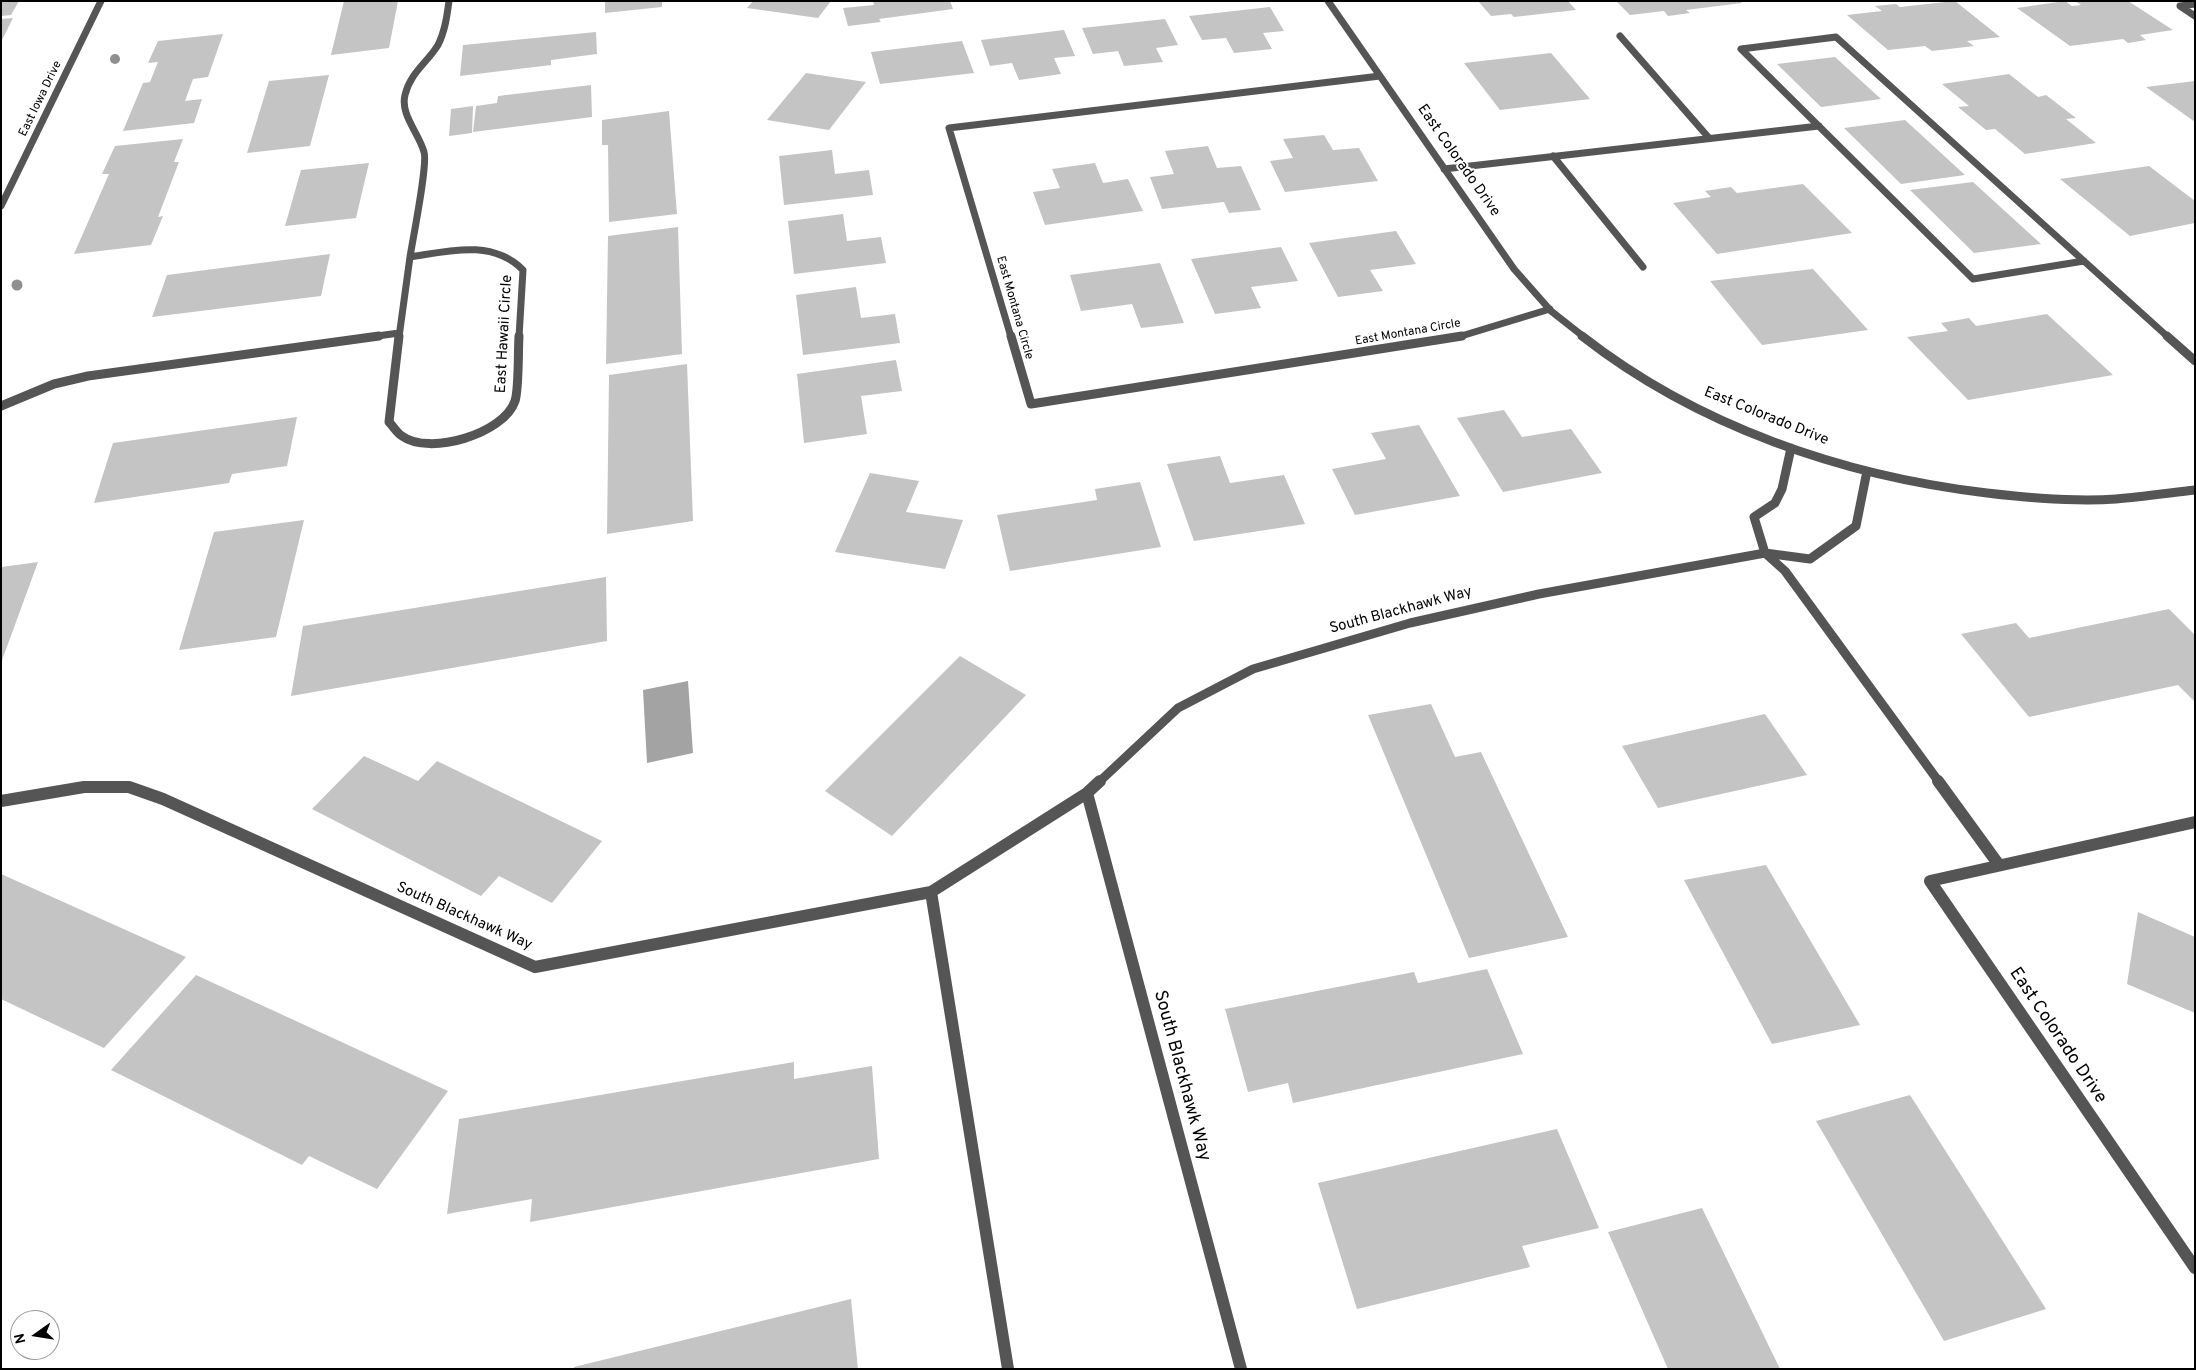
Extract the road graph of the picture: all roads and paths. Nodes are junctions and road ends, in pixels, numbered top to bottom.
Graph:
1 (101, 1) edge
2 (449, 1) edge
3 (1328, 1) edge
4 (2195, 4) edge
5 (2195, 16) edge
6 (1620, 36) dead end
7 (1380, 76) junction
8 (1819, 126) junction
9 (1709, 138) junction
10 (1553, 156) junction
11 (1444, 168) junction
12 (1, 206) edge
13 (410, 258) junction
14 (2084, 261) junction
15 (1643, 267) dead end
16 (1550, 310) junction
17 (399, 333) junction
18 (2195, 361) edge
19 (1, 406) edge
20 (1791, 448) junction
21 (1867, 471) junction
22 (2195, 490) edge
23 (1765, 553) junction
24 (1087, 793) junction
25 (1, 801) edge
26 (2195, 822) edge
27 (1999, 865) junction
28 (931, 892) junction
29 (2195, 1268) edge
30 (1008, 1369) edge
31 (1242, 1369) edge

1 - 12 street, East Iowa Drive
2 - 13 street, East Hawaii Circle
3 - 7 street, East Colorado Drive
4 - 5 street
6 - 9 street
7 - 11 street, East Colorado Drive
7 - 16 street, East Montana Circle
8 - 9 street
8 - 14 street
8 - 14 street
9 - 10 street
10 - 11 street
10 - 15 street
11 - 16 street, East Colorado Drive
13 - 17 street, East Hawaii Circle
13 - 17 street, East Hawaii Circle
14 - 18 street
16 - 20 street, East Colorado Drive
17 - 19 street
20 - 21 street, East Colorado Drive
20 - 23 street
21 - 22 street, East Colorado Drive
21 - 23 street, South Blackhawk Way
23 - 24 street, South Blackhawk Way
23 - 27 street
24 - 28 street, South Blackhawk Way
24 - 31 street, South Blackhawk Way
25 - 28 street, South Blackhawk Way
26 - 27 street, East Colorado Drive
27 - 29 street, East Colorado Drive
28 - 30 street

